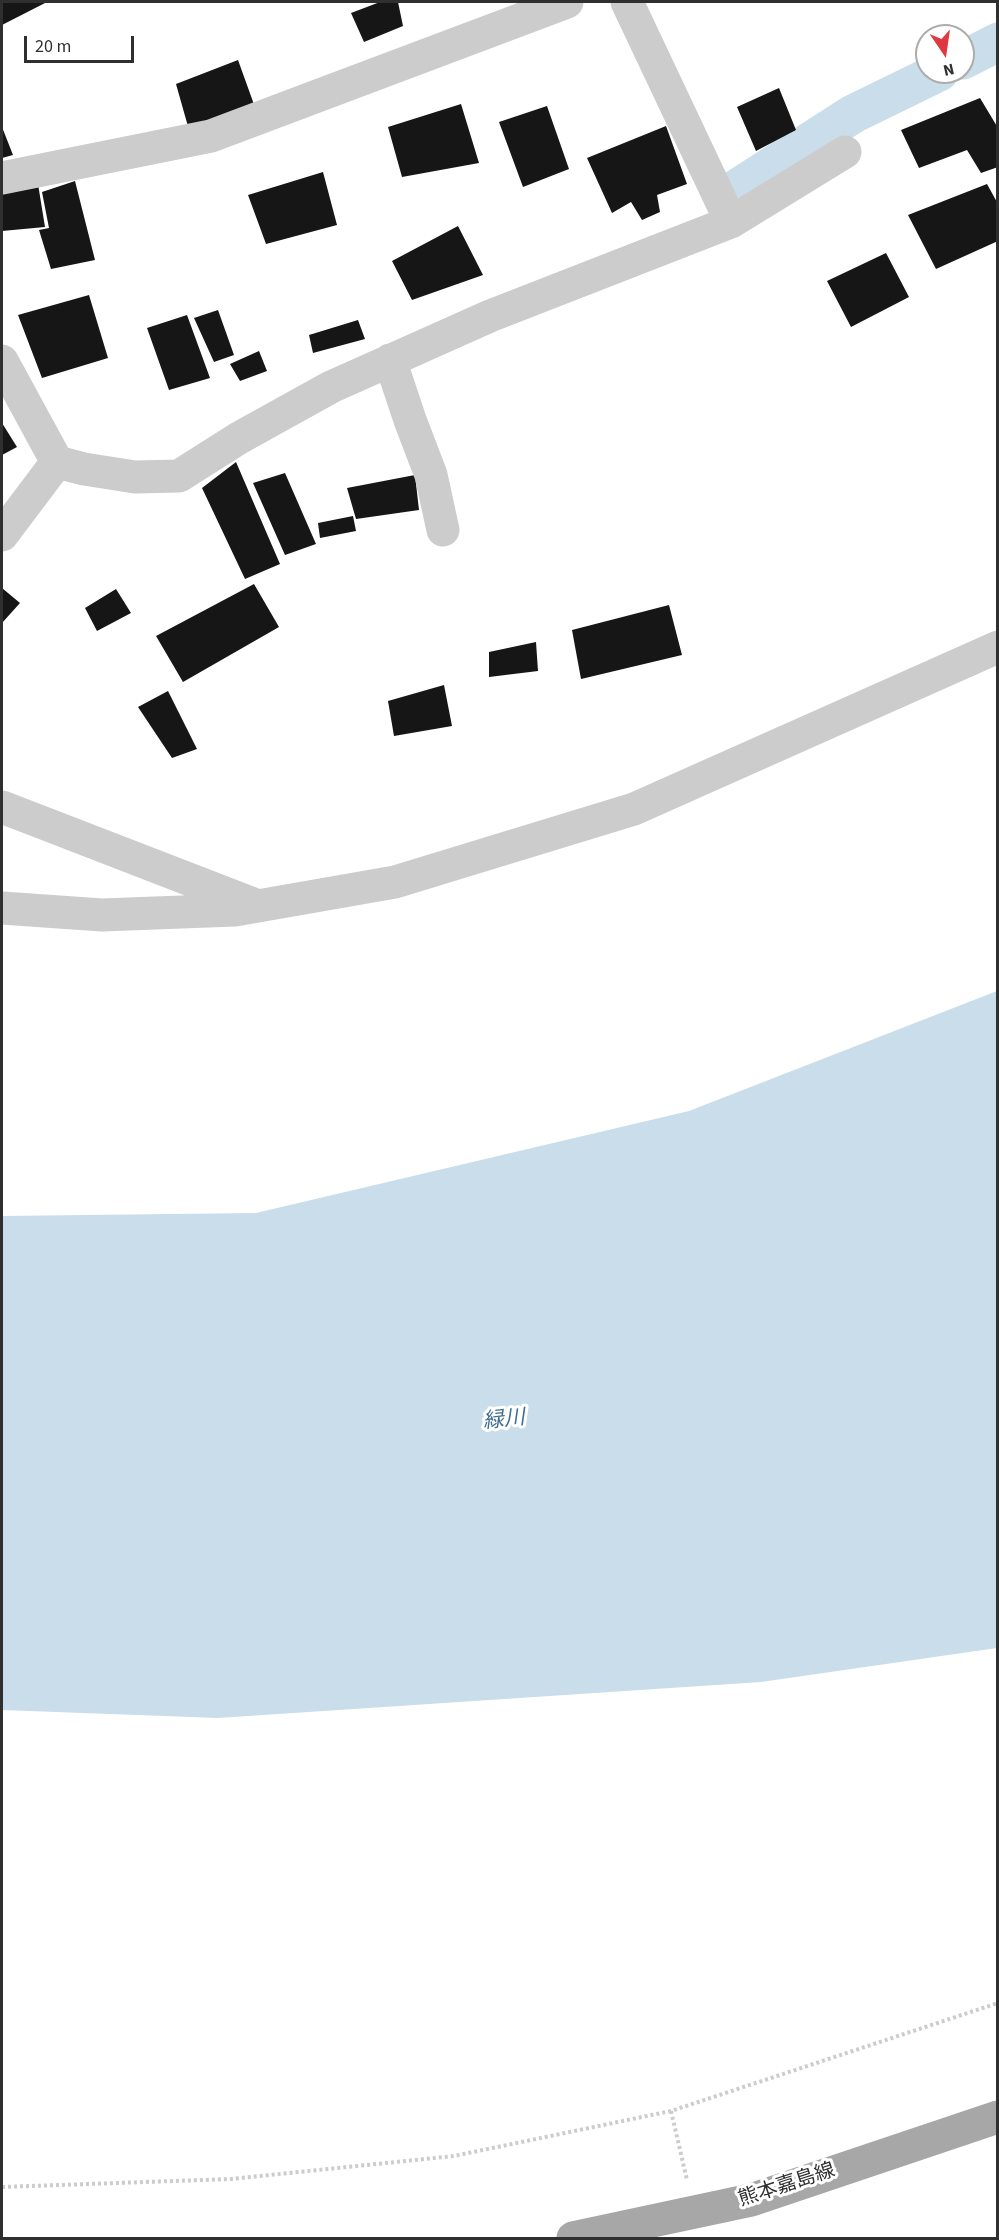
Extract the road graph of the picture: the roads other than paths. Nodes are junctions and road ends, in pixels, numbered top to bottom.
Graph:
1 (567, 2) edge
2 (627, 2) edge
3 (845, 152) dead end
4 (2, 178) edge
5 (731, 222) junction
6 (390, 360) junction
7 (2, 361) edge
8 (57, 462) junction
9 (443, 530) dead end
10 (2, 535) edge
11 (998, 647) edge
12 (2, 807) edge
13 (258, 906) junction
14 (2, 908) edge
15 (998, 2117) edge
16 (573, 2238) edge

1 - 4 street
2 - 5 street
3 - 5 street
5 - 6 street
6 - 8 street
6 - 9 street
7 - 8 street
8 - 10 street
11 - 13 street
12 - 13 street
13 - 14 street
15 - 16 main road, 熊本嘉島線

